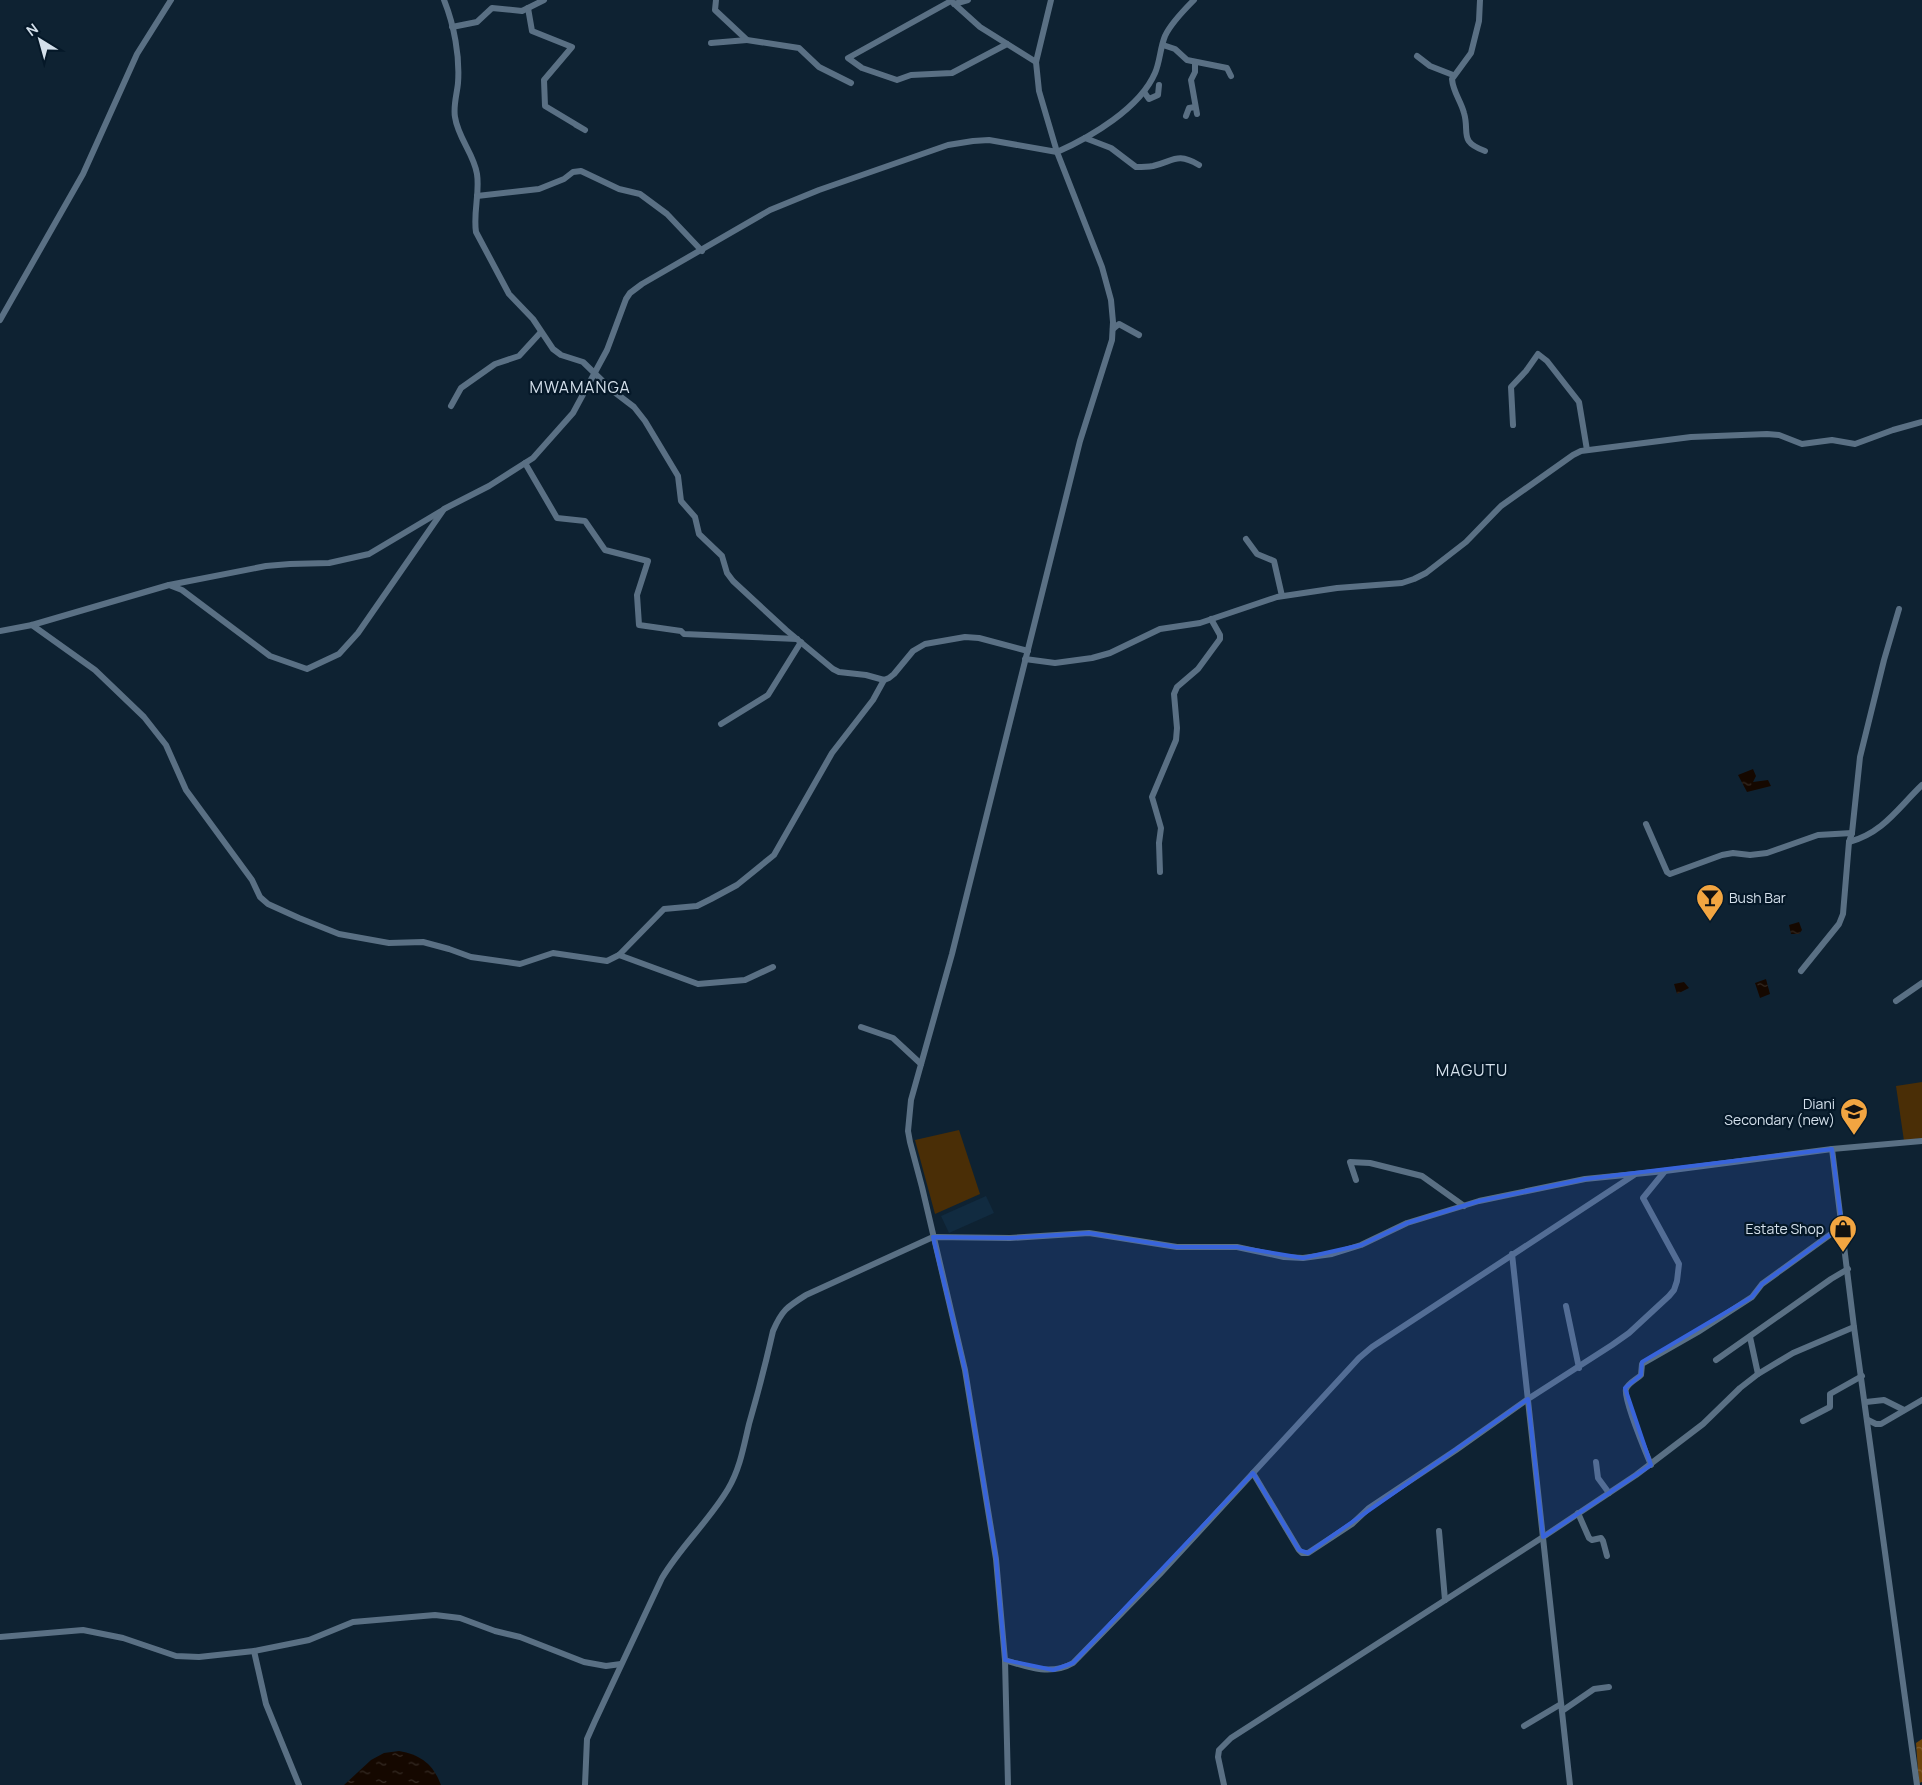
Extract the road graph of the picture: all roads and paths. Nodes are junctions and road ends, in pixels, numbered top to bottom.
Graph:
1 (171, 0) edge
2 (444, 0) edge
3 (544, 0) edge
4 (716, 0) edge
5 (968, 0) edge
6 (1051, 0) edge
7 (1194, 0) edge
8 (1480, 0) edge
9 (952, 2) edge
10 (528, 8) junction
11 (452, 27) junction
12 (747, 40) junction
13 (711, 43) dead end
14 (1007, 44) junction
15 (1163, 45) junction
16 (1418, 56) dead end
17 (1036, 62) junction
18 (1195, 62) junction
19 (1454, 75) junction
20 (1231, 76) dead end
21 (851, 83) dead end
22 (1159, 85) dead end
23 (1144, 92) junction
24 (1186, 116) dead end
25 (576, 125) dead end
26 (1085, 138) junction
27 (1485, 151) dead end
28 (1057, 152) junction
29 (1199, 165) dead end
30 (477, 196) junction
31 (702, 251) junction
32 (0, 320) edge
33 (1113, 328) junction
34 (541, 332) junction
35 (1139, 336) dead end
36 (594, 372) junction
37 (451, 406) dead end
38 (1922, 422) edge
39 (1513, 425) dead end
40 (1587, 450) junction
41 (526, 463) junction
42 (444, 509) junction
43 (1246, 539) dead end
44 (169, 585) junction
45 (1282, 596) junction
46 (1899, 609) dead end
47 (1211, 619) junction
48 (32, 624) junction
49 (0, 630) edge
50 (799, 641) junction
51 (1028, 651) junction
52 (1025, 659) junction
53 (884, 680) junction
54 (721, 724) dead end
55 (1922, 785) edge
56 (1646, 824) dead end
57 (1852, 833) junction
58 (1849, 842) junction
59 (1160, 872) dead end
60 (619, 955) junction
61 (773, 967) dead end
62 (1801, 971) dead end
63 (1922, 983) edge
64 (1896, 1001) dead end
65 (861, 1027) dead end
66 (921, 1064) junction
67 (1922, 1141) edge
68 (1832, 1149) junction
69 (1665, 1171) junction
70 (1635, 1174) junction
71 (1356, 1180) dead end
72 (1464, 1206) junction
73 (1842, 1226) junction
74 (933, 1237) junction
75 (1512, 1254) junction
76 (1848, 1269) junction
77 (1566, 1306) dead end
78 (1854, 1327) junction
79 (1750, 1337) junction
80 (1716, 1360) dead end
81 (1578, 1368) junction
82 (1758, 1374) junction
83 (1862, 1376) junction
84 (1528, 1399) junction
85 (1922, 1400) edge
86 (1866, 1402) junction
87 (1904, 1410) junction
88 (1868, 1420) junction
89 (1804, 1421) dead end
90 (1596, 1462) dead end
91 (1651, 1465) junction
92 (1253, 1473) junction
93 (1609, 1493) junction
94 (1578, 1513) junction
95 (1439, 1531) dead end
96 (1543, 1537) junction
97 (1608, 1556) dead end
98 (1445, 1600) junction
99 (0, 1637) edge
100 (254, 1651) junction
101 (1005, 1660) junction
102 (621, 1664) junction
103 (1608, 1687) dead end
104 (1561, 1704) junction
105 (1562, 1711) junction
106 (1524, 1726) dead end
107 (299, 1785) edge
108 (585, 1785) edge
109 (1008, 1785) edge
110 (1224, 1785) edge
111 (1570, 1785) edge
112 (1918, 1785) edge

1 - 32 street
2 - 11 street
3 - 10 street
4 - 12 street
5 - 9 street
6 - 17 street
7 - 15 street
8 - 19 street
9 - 14 street
9 - 14 street
10 - 11 street
10 - 25 street
11 - 30 street
12 - 13 street
12 - 21 street
14 - 17 street
15 - 18 street
15 - 23 street
16 - 19 street
17 - 28 street
18 - 20 street
18 - 24 street
19 - 27 street
22 - 23 street
23 - 26 street
26 - 28 street
26 - 29 street
28 - 31 street
28 - 33 street
30 - 31 street
30 - 34 street
31 - 36 street
33 - 35 street
33 - 51 street
34 - 36 street
34 - 37 street
36 - 41 street
36 - 50 street
38 - 40 street
39 - 40 street
40 - 45 street
41 - 42 street
41 - 50 street
42 - 44 street
42 - 44 street
43 - 45 street
44 - 48 street
45 - 47 street
46 - 57 street
47 - 52 street
47 - 59 street
48 - 49 street
48 - 60 street
50 - 53 street
50 - 54 street
51 - 52 street
51 - 53 street
52 - 66 street
53 - 60 street
55 - 58 street
56 - 57 street
57 - 58 street
58 - 62 street
60 - 61 street
63 - 64 street
65 - 66 street
66 - 74 street
67 - 68 street
68 - 69 street
68 - 73 street
69 - 70 street
69 - 81 street
70 - 72 street
70 - 75 street
71 - 72 street
72 - 74 street
73 - 76 street
73 - 91 street
74 - 101 street
74 - 102 street
75 - 84 street
75 - 92 street
76 - 78 street
76 - 79 street
77 - 81 street
78 - 82 street
78 - 83 street
79 - 80 street
79 - 82 street
81 - 84 street
82 - 91 street
83 - 86 street
83 - 89 street
84 - 92 street
84 - 96 street
85 - 87 street
86 - 87 street
86 - 88 street
87 - 88 street
88 - 112 street
90 - 93 street
91 - 93 street
92 - 101 street
93 - 94 street
94 - 96 street
94 - 97 street
95 - 98 street
96 - 98 street
96 - 104 street
98 - 110 street
99 - 100 street
100 - 102 street
100 - 107 street
101 - 109 street
102 - 108 street
103 - 105 street
104 - 105 street
104 - 106 street
105 - 111 street

